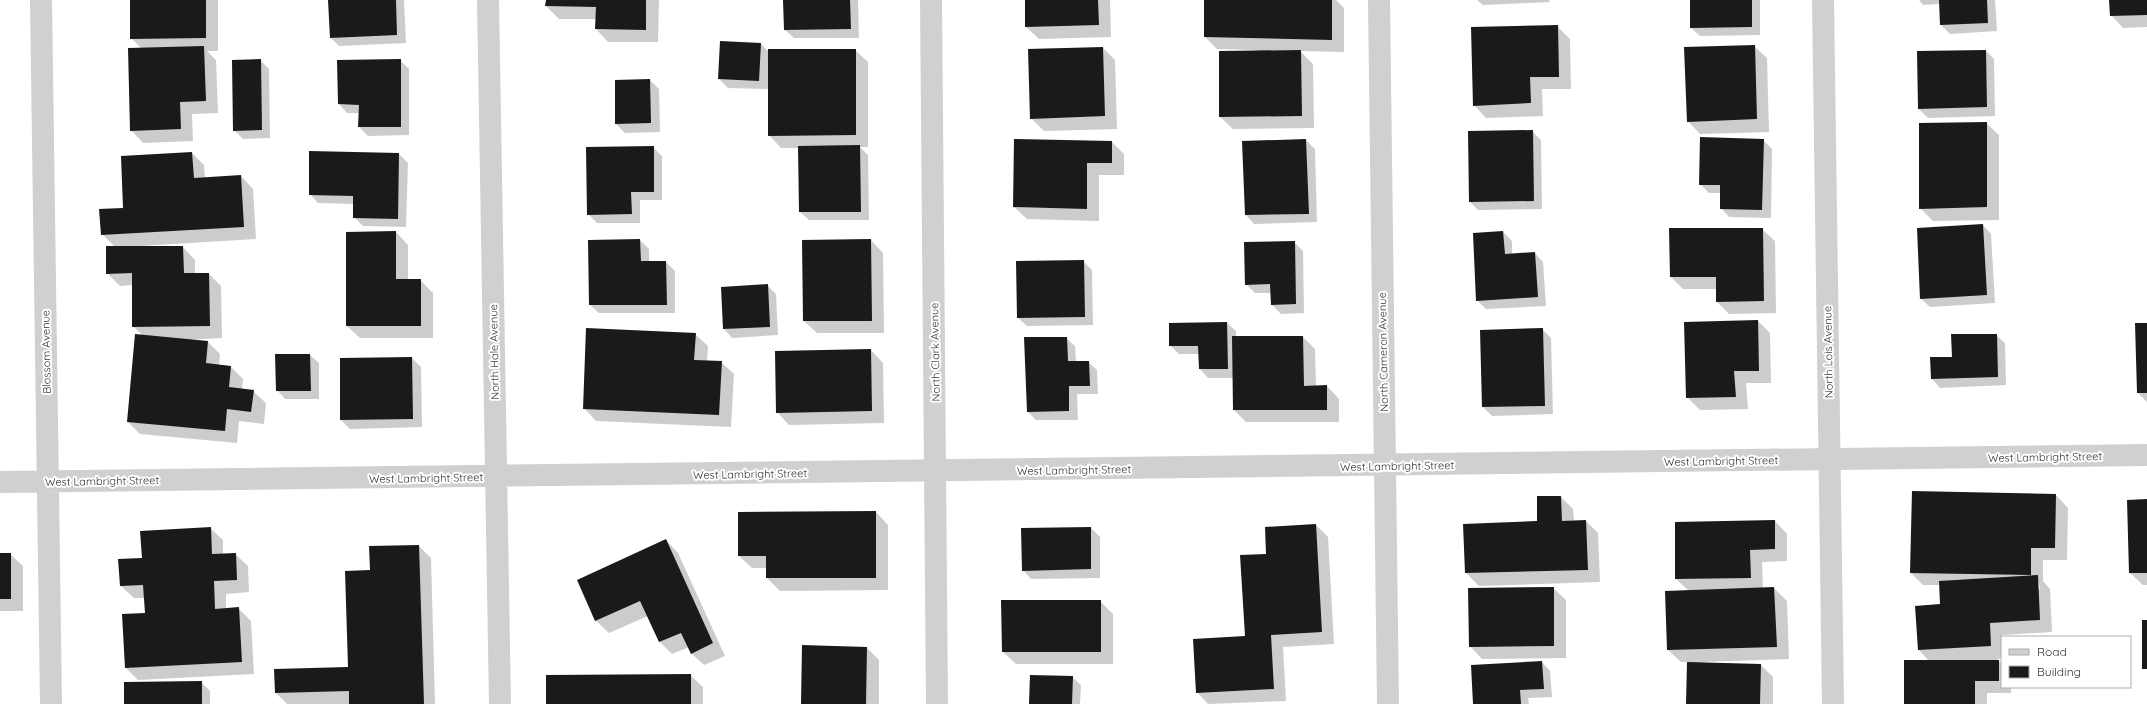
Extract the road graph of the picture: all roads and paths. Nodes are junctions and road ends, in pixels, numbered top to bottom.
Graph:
1 (41, 0) edge
2 (488, 0) edge
3 (931, 0) edge
4 (1379, 0) edge
5 (1823, 0) edge
6 (2147, 455) edge
7 (1829, 460) junction
8 (1384, 466) junction
9 (936, 472) junction
10 (496, 477) junction
11 (0, 482) edge
12 (48, 482) junction
13 (50, 704) edge
14 (500, 704) edge
15 (937, 704) edge
16 (1388, 704) edge
17 (1833, 704) edge

1 - 12 street, Blossom Avenue
2 - 10 street, North Hale Avenue
3 - 9 street, North Clark Avenue
4 - 8 street, North Cameron Avenue
5 - 7 street, North Lois Avenue
6 - 7 street, West Lambright Street
7 - 8 street, West Lambright Street
7 - 17 street, North Lois Avenue
8 - 9 street, West Lambright Street
8 - 16 street, North Cameron Avenue
9 - 10 street, West Lambright Street
9 - 15 street, North Clark Avenue
10 - 12 street, West Lambright Street
10 - 14 street, North Hale Avenue
11 - 12 street, West Lambright Street
12 - 13 street, Blossom Avenue

